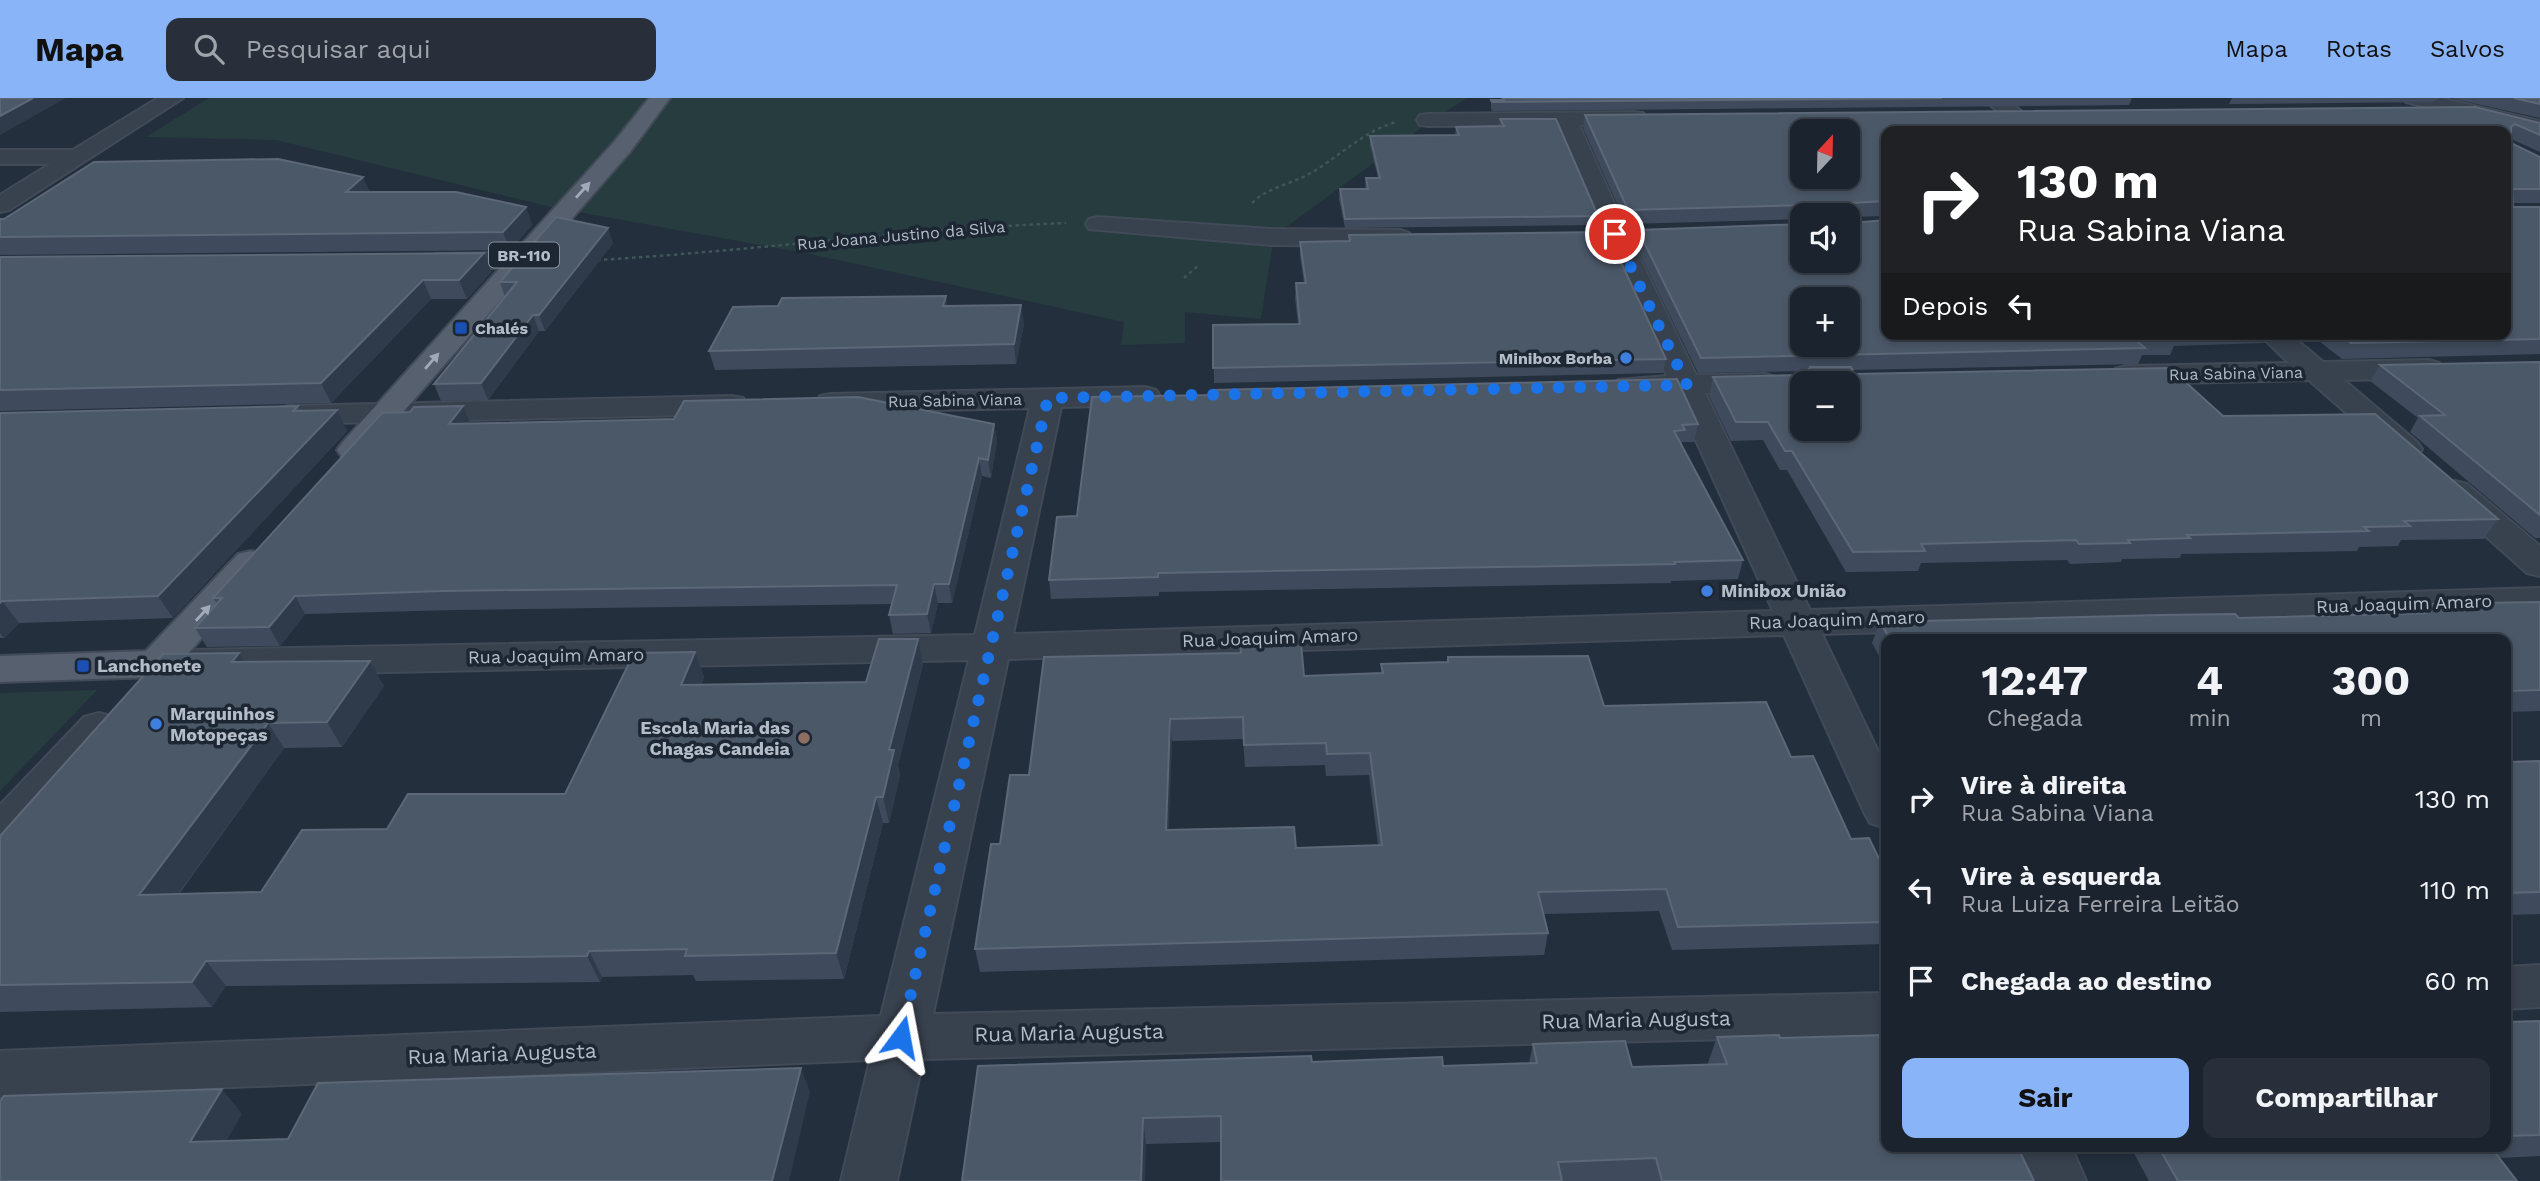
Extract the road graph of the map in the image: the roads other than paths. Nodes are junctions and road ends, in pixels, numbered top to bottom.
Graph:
1 (173, 98) edge
2 (660, 98) edge
3 (1992, 98) edge
4 (2413, 98) edge
5 (2392, 112) edge
6 (1975, 116) edge
7 (2016, 116) junction
8 (1565, 118) junction
9 (1660, 118) edge
10 (1428, 120) road end
11 (2470, 121) edge
12 (2039, 123) edge
13 (2540, 128) edge
14 (0, 157) edge
15 (73, 158) junction
16 (0, 205) edge
17 (1098, 224) road end
18 (1429, 237) edge
19 (519, 261) junction
20 (410, 262) edge
21 (2280, 340) edge
22 (2461, 368) edge
23 (2316, 371) junction
24 (2092, 376) edge
25 (1790, 382) edge
26 (1687, 385) junction
27 (1604, 387) edge
28 (1173, 396) edge
29 (1048, 398) junction
30 (800, 404) edge
31 (759, 405) edge
32 (388, 412) junction
33 (263, 415) edge
34 (332, 473) edge
35 (268, 543) edge
36 (2540, 565) edge
37 (2540, 600) edge
38 (1796, 621) junction
39 (989, 647) junction
40 (157, 664) junction
41 (0, 669) edge
42 (1881, 800) edge
43 (0, 834) edge
44 (2540, 986) edge
45 (2511, 988) edge
46 (1881, 1014) edge
47 (901, 1037) junction
48 (0, 1074) edge
49 (2046, 1152) edge
50 (869, 1181) edge
51 (2058, 1181) edge

1 - 15 street
19 -> 2 main road, BR-110
3 - 7 street
4 - 11 street
5 - 11 street
6 - 7 street
7 - 12 street
8 - 9 street
8 - 10 street
8 - 26 street
11 - 13 street
14 - 15 street
15 - 16 street
17 - 18 street
19 - 20 street
32 -> 19 main road, BR-110
21 - 23 street
22 - 23 street, Rua Sabina Viana
23 - 24 street, Rua Sabina Viana
23 - 36 street
25 - 26 street
26 - 27 street
26 - 38 street
28 - 29 street, Rua Sabina Viana
29 - 30 street, Rua Sabina Viana
29 - 39 street
31 - 32 street
32 - 33 street
32 - 34 main road, BR-110
40 -> 35 main road
37 - 38 street, Rua Joaquim Amaro
38 - 39 street, Rua Joaquim Amaro
38 - 42 street
39 - 40 street, Rua Joaquim Amaro
39 - 47 street
40 - 41 main road, Rua Joaquim Amaro
40 - 43 street
44 - 45 street
46 - 47 street, Rua Maria Augusta
47 - 48 street, Rua Maria Augusta
47 - 50 street
49 - 51 street

